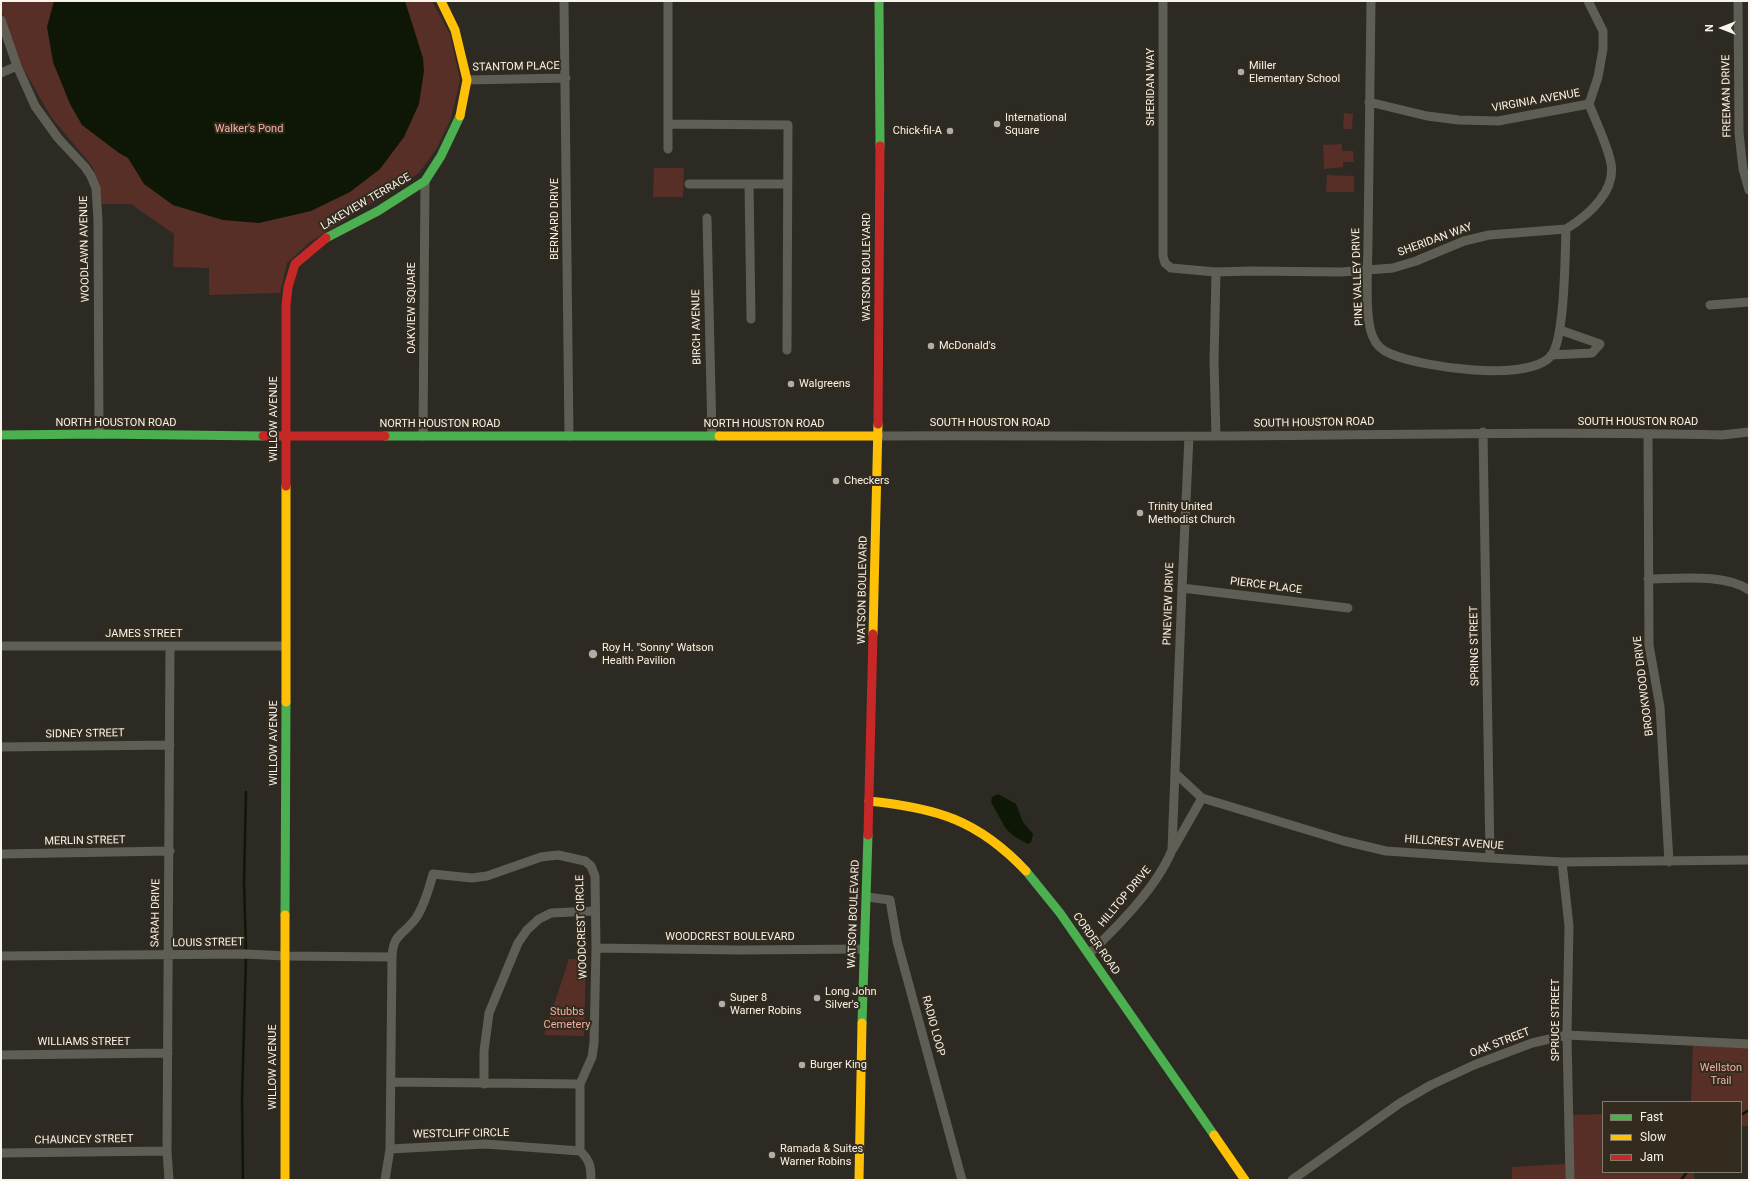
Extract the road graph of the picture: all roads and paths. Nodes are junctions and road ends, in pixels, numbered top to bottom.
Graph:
1 (441, 1) edge
2 (564, 1) edge
3 (668, 1) edge
4 (879, 1) edge
5 (1163, 1) edge
6 (1371, 1) edge
7 (1738, 1) edge
8 (1591, 2) edge
9 (1, 20) edge
10 (18, 66) junction
11 (1, 73) edge
12 (566, 78) junction
13 (467, 80) junction
14 (1369, 102) junction
15 (1589, 104) junction
16 (668, 124) junction
17 (668, 149) dead end
18 (425, 181) junction
19 (689, 184) dead end
20 (749, 184) junction
21 (788, 184) junction
22 (1749, 190) edge
23 (707, 218) dead end
24 (1566, 229) junction
25 (1368, 270) junction
26 (1216, 272) junction
27 (1749, 302) edge
28 (1710, 305) dead end
29 (286, 306) joint
30 (751, 319) dead end
31 (1560, 330) junction
32 (787, 350) dead end
33 (1551, 355) junction
34 (1484, 432) junction
35 (1749, 432) edge
36 (99, 434) junction
37 (1, 435) edge
38 (1648, 435) junction
39 (286, 436) junction
40 (423, 436) junction
41 (569, 436) junction
42 (712, 436) junction
43 (878, 436) junction
44 (1190, 436) junction
45 (1216, 436) junction
46 (1648, 579) junction
47 (1182, 588) junction
48 (1749, 590) edge
49 (1348, 608) dead end
50 (1, 646) edge
51 (170, 646) junction
52 (286, 646) junction
53 (170, 745) junction
54 (1, 747) edge
55 (1175, 773) junction
56 (1202, 798) junction
57 (869, 801) junction
58 (1172, 850) junction
59 (170, 852) junction
60 (1, 854) edge
61 (1490, 858) junction
62 (1749, 860) edge
63 (1562, 862) junction
64 (1669, 862) junction
65 (867, 897) junction
66 (594, 911) junction
67 (596, 948) junction
68 (865, 949) junction
69 (1089, 954) junction
70 (1, 956) edge
71 (168, 956) junction
72 (285, 956) junction
73 (392, 957) junction
74 (1567, 1035) junction
75 (1749, 1044) edge
76 (168, 1054) junction
77 (1, 1055) edge
78 (391, 1082) junction
79 (484, 1084) junction
80 (580, 1084) junction
81 (390, 1149) junction
82 (167, 1151) junction
83 (580, 1151) junction
84 (1, 1153) edge
85 (169, 1180) edge
86 (286, 1180) edge
87 (385, 1180) edge
88 (591, 1180) edge
89 (859, 1180) edge
90 (962, 1180) edge
91 (1244, 1180) edge
92 (1292, 1180) edge
93 (1570, 1180) edge

1 - 13 street, LAKEVIEW TERRACE
2 - 12 street, BERNARD DRIVE
3 - 16 street
4 - 43 street, WATSON BOULEVARD
5 - 26 street, SHERIDAN WAY
6 - 14 street, PINE VALLEY DRIVE
7 - 22 street, FREEMAN DRIVE
8 - 15 street
9 - 10 street, WOODLAWN AVENUE
10 - 11 street
10 - 36 street, WOODLAWN AVENUE
12 - 13 street, STANTOM PLACE
12 - 41 street, BERNARD DRIVE
13 - 18 street, LAKEVIEW TERRACE
14 - 15 street, VIRGINIA AVENUE
14 - 25 street, PINE VALLEY DRIVE
15 - 24 street
16 - 17 street
16 - 21 street
18 - 29 street, LAKEVIEW TERRACE
18 - 40 street, OAKVIEW SQUARE
19 - 20 street
20 - 21 street
20 - 30 street
21 - 32 street
23 - 42 street, BIRCH AVENUE
24 - 25 street, SHERIDAN WAY
24 - 31 street
25 - 26 street, SHERIDAN WAY
25 - 33 street, PINE VALLEY DRIVE
26 - 45 street
27 - 28 street
29 - 39 street, WILLOW AVENUE
31 - 33 street
31 - 33 street
34 - 38 street, SOUTH HOUSTON ROAD
34 - 45 street, SOUTH HOUSTON ROAD
34 - 61 street, SPRING STREET
35 - 38 street, SOUTH HOUSTON ROAD
36 - 37 street, NORTH HOUSTON ROAD
36 - 39 street, NORTH HOUSTON ROAD
38 - 46 street, BROOKWOOD DRIVE
39 - 40 street, NORTH HOUSTON ROAD
39 - 52 street, WILLOW AVENUE
40 - 41 street, NORTH HOUSTON ROAD
41 - 42 street, NORTH HOUSTON ROAD
42 - 43 street, NORTH HOUSTON ROAD
43 - 44 street, SOUTH HOUSTON ROAD
43 - 57 street, WATSON BOULEVARD
44 - 45 street, SOUTH HOUSTON ROAD
44 - 47 street, PINEVIEW DRIVE
46 - 48 street
46 - 64 street, BROOKWOOD DRIVE
47 - 49 street, PIERCE PLACE
47 - 55 street, PINEVIEW DRIVE
50 - 51 street, JAMES STREET
51 - 52 street, JAMES STREET
51 - 53 street, SARAH DRIVE
52 - 72 street, WILLOW AVENUE
53 - 54 street, SIDNEY STREET
53 - 59 street, SARAH DRIVE
55 - 56 street, HILLCREST AVENUE
55 - 58 street, HILLTOP DRIVE
56 - 58 street, HILLTOP DRIVE
56 - 61 street, HILLCREST AVENUE
57 - 65 street, WATSON BOULEVARD
57 - 69 street, CORDER ROAD
58 - 69 street, HILLTOP DRIVE
59 - 60 street, MERLIN STREET
59 - 71 street, SARAH DRIVE
61 - 63 street, HILLCREST AVENUE
62 - 64 street, HILLCREST AVENUE
63 - 64 street, HILLCREST AVENUE
63 - 74 street, SPRUCE STREET
65 - 68 street, WATSON BOULEVARD
65 - 90 street, RADIO LOOP
66 - 67 street, WOODCREST CIRCLE
66 - 73 street, WOODCREST CIRCLE
66 - 79 street
67 - 68 street, WOODCREST BOULEVARD
67 - 80 street, WOODCREST CIRCLE
68 - 89 street, WATSON BOULEVARD
69 - 91 street, CORDER ROAD
70 - 71 street, LOUIS STREET
71 - 72 street, LOUIS STREET
71 - 76 street, SARAH DRIVE
72 - 73 street, LOUIS STREET
72 - 86 street, WILLOW AVENUE
73 - 78 street, WOODCREST CIRCLE
74 - 75 street, OAK STREET
74 - 92 street, OAK STREET
74 - 93 street, SPRUCE STREET
76 - 77 street, WILLIAMS STREET
76 - 82 street, SARAH DRIVE
78 - 79 street
78 - 81 street
79 - 80 street
80 - 83 street
81 - 83 street, WESTCLIFF CIRCLE
81 - 87 street
82 - 84 street, CHAUNCEY STREET
82 - 85 street, SARAH DRIVE
83 - 88 street

